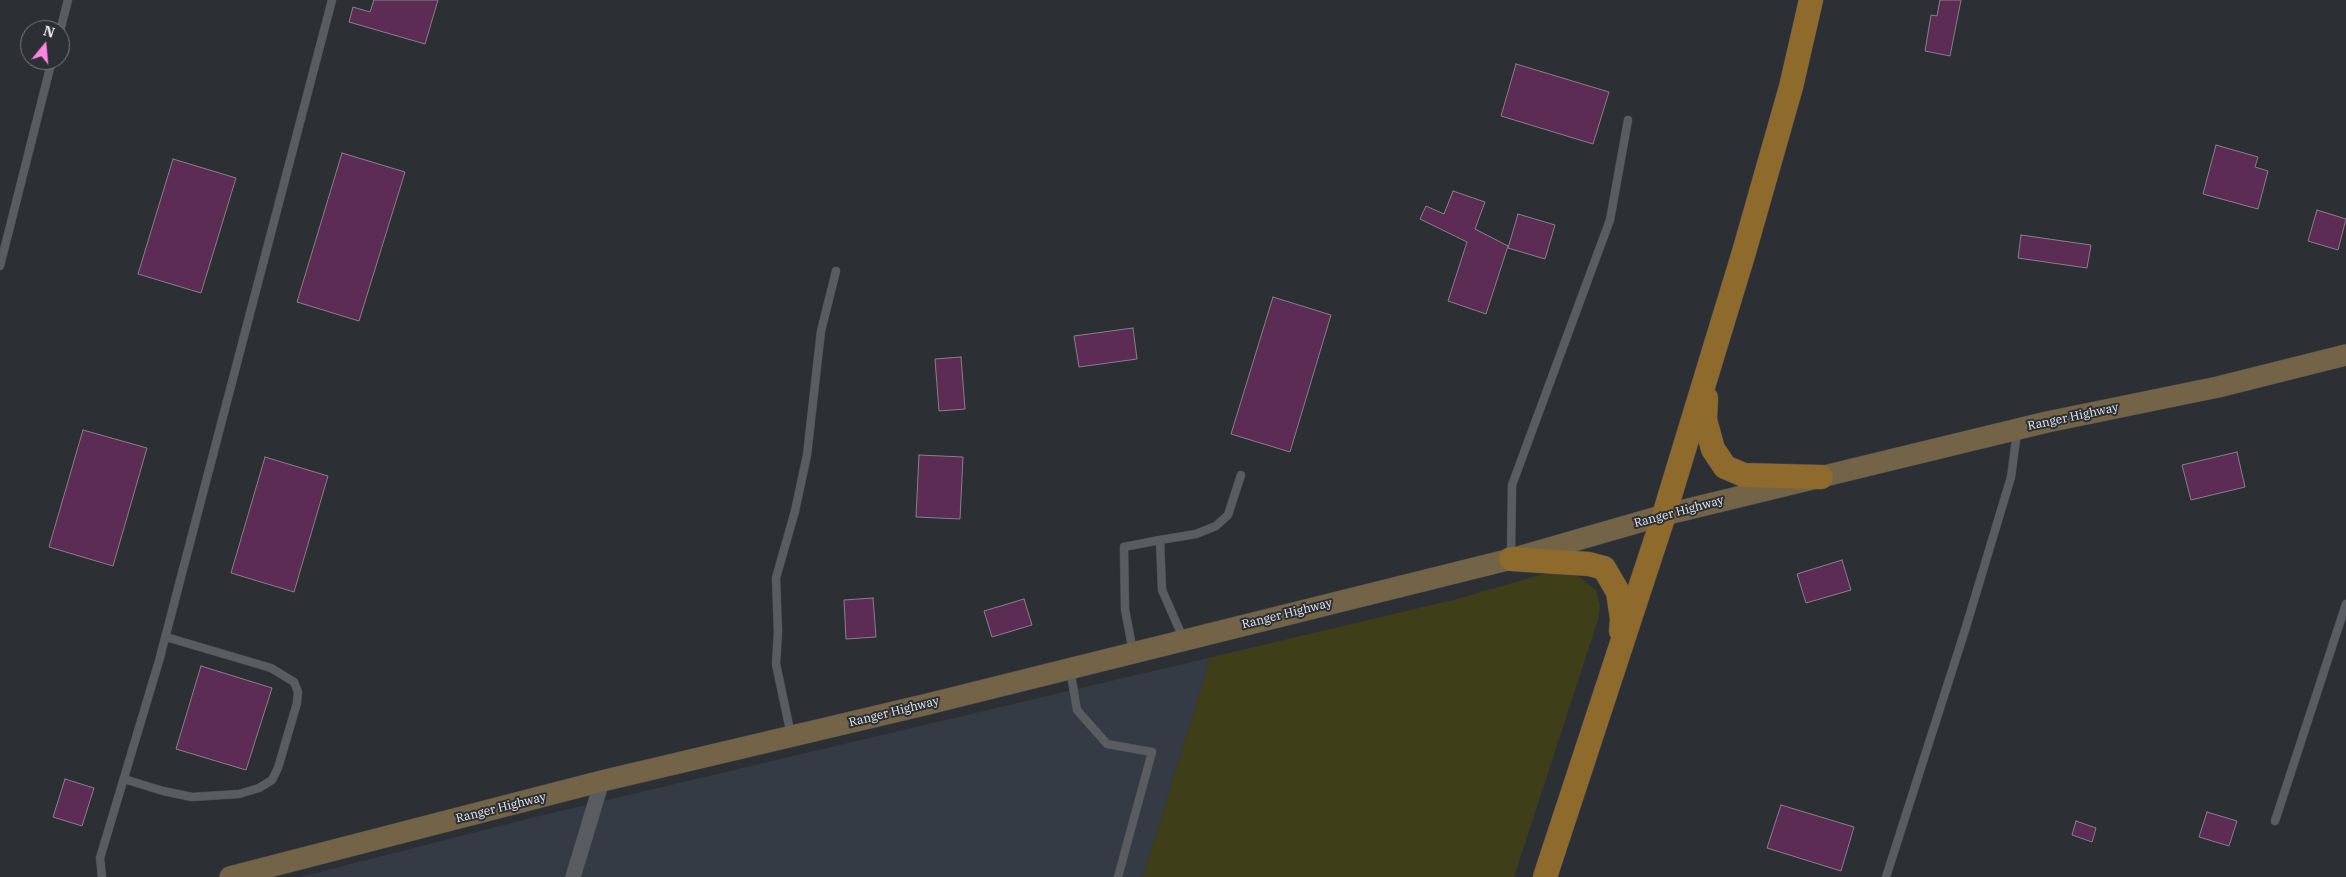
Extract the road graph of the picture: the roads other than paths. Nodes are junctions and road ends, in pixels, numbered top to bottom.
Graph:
1 (68, 0) edge
2 (332, 0) edge
3 (1811, 0) edge
4 (63, 20) edge
5 (49, 70) edge
6 (1628, 120) dead end
7 (0, 266) edge
8 (836, 271) dead end
9 (2346, 355) edge
10 (1708, 371) junction
11 (2018, 430) junction
12 (1241, 475) dead end
13 (1821, 477) junction
14 (1664, 515) junction
15 (1160, 540) junction
16 (1511, 559) junction
17 (2346, 604) edge
18 (166, 637) junction
19 (1184, 640) junction
20 (1619, 651) junction
21 (1134, 652) junction
22 (1070, 668) junction
23 (791, 737) junction
24 (124, 779) junction
25 (602, 782) junction
26 (2275, 821) dead end
27 (102, 877) edge
28 (230, 877) edge
29 (573, 877) edge
30 (1118, 877) edge
31 (1545, 877) edge
32 (1886, 877) edge

1 - 4 lane
2 - 18 lane
3 - 10 main road
5 - 7 lane
6 - 16 lane
8 - 23 lane
9 - 11 main road, Ranger Highway
10 - 13 main road
10 - 14 main road
11 - 13 main road, Ranger Highway
11 - 32 lane
12 - 15 lane
13 - 14 main road, Ranger Highway
14 - 16 main road, Ranger Highway
14 - 20 main road
15 - 19 lane
15 - 21 lane
16 - 19 main road, Ranger Highway
16 - 20 main road
17 - 26 lane
18 - 24 lane
18 - 24 lane
19 - 21 main road, Ranger Highway
20 - 31 main road
21 - 22 main road, Ranger Highway
22 - 23 main road, Ranger Highway
22 - 30 lane
23 - 25 main road, Ranger Highway
24 - 27 lane
25 - 28 main road, Ranger Highway
25 - 29 street

